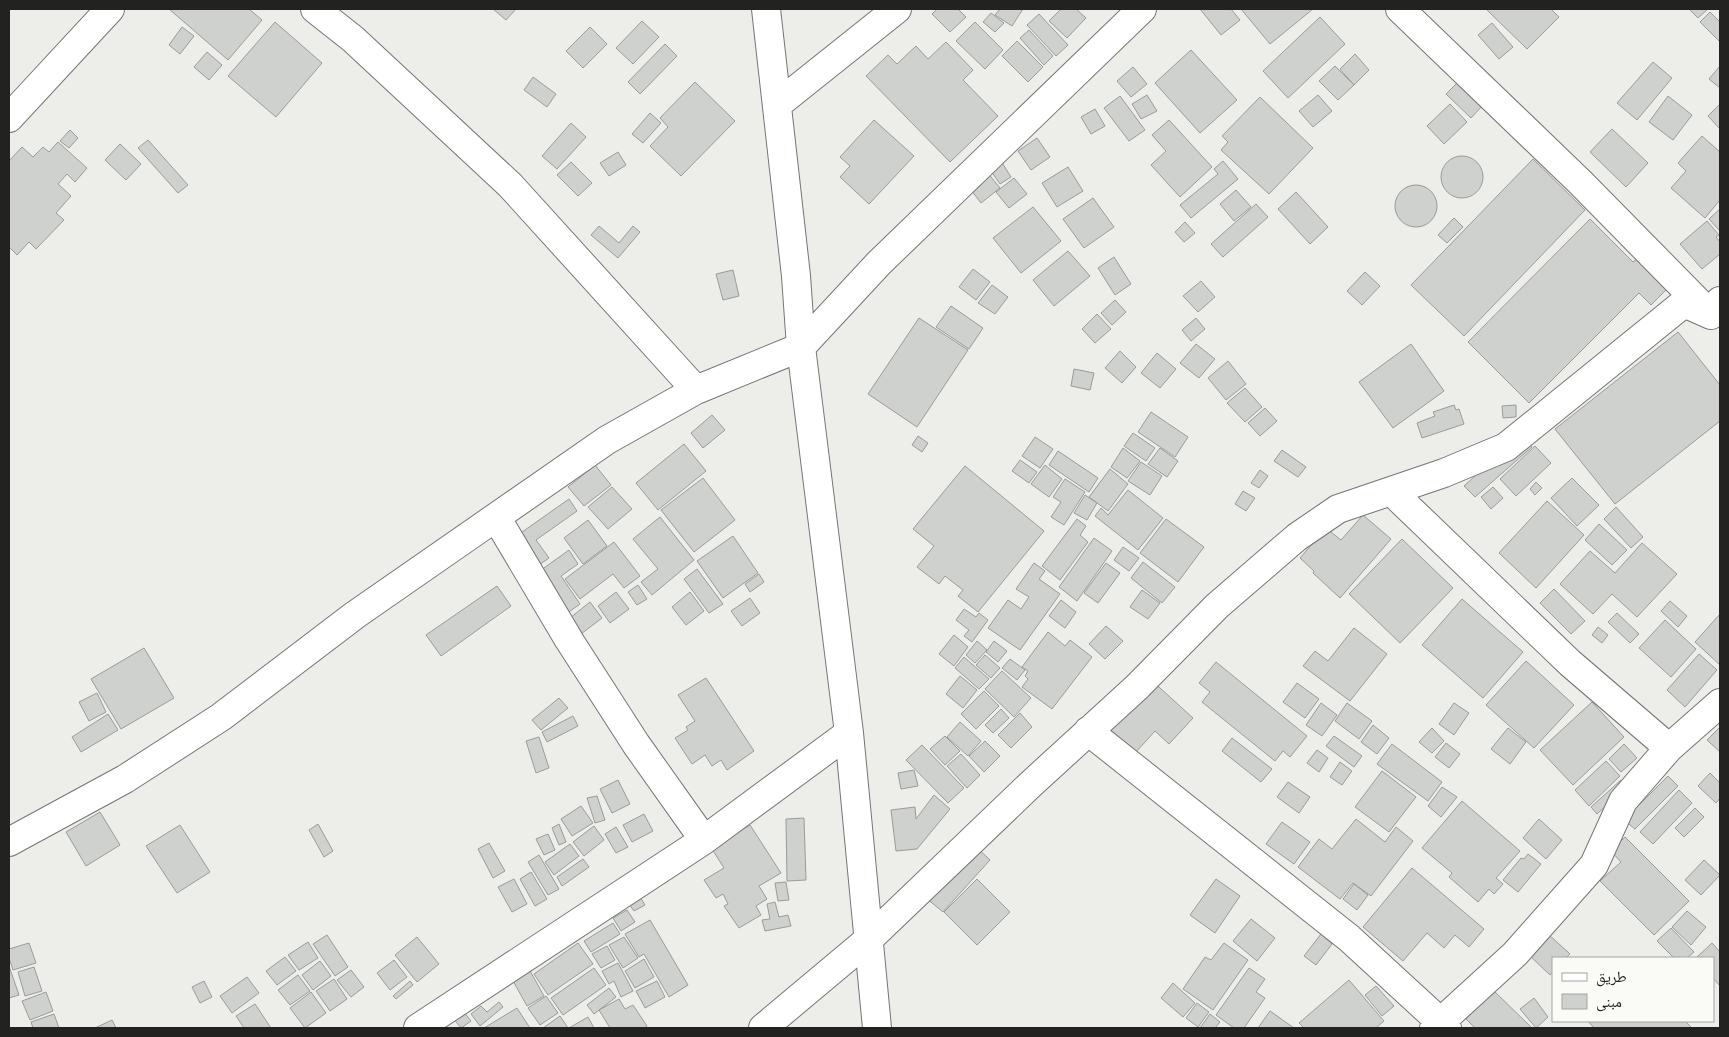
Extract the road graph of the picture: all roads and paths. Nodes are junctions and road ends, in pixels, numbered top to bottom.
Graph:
1 (110, 9) edge
2 (314, 9) edge
3 (766, 9) edge
4 (897, 9) edge
5 (1142, 9) edge
6 (1400, 9) edge
7 (778, 104) junction
8 (9, 118) edge
9 (1717, 315) edge
10 (801, 347) junction
11 (696, 390) junction
12 (1391, 491) junction
13 (496, 517) junction
14 (1720, 702) edge
15 (1088, 731) junction
16 (849, 733) junction
17 (1669, 748) junction
18 (704, 840) junction
19 (9, 842) edge
20 (868, 940) junction
21 (1441, 1026) edge
22 (418, 1028) edge
23 (763, 1028) edge
24 (877, 1028) edge

1 - 8 street
2 - 11 street
3 - 7 street
4 - 7 street
5 - 10 street
6 - 9 street
7 - 10 street
9 - 12 street
10 - 11 street
10 - 16 street
11 - 13 street
12 - 15 street
12 - 17 street
13 - 18 street
13 - 19 street
14 - 17 street
15 - 20 street
15 - 21 street
16 - 18 street
16 - 20 street
17 - 21 street
18 - 22 street
20 - 23 street
20 - 24 street

